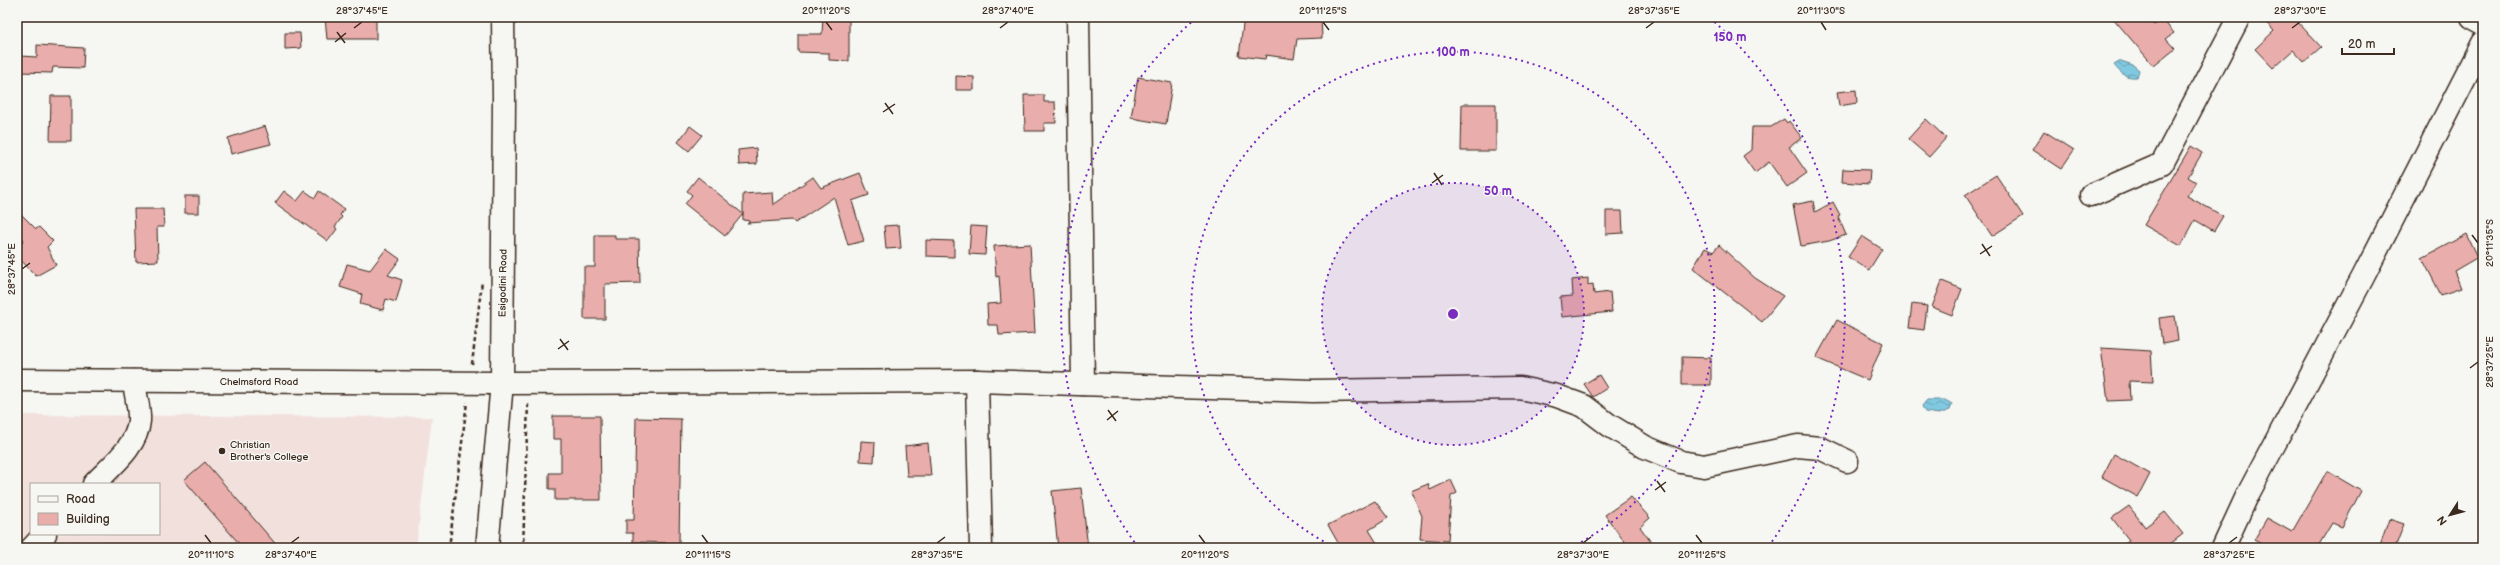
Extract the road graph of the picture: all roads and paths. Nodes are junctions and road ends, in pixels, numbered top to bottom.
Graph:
1 (503, 17) edge
2 (1078, 17) edge
3 (2239, 17) edge
4 (2472, 17) edge
5 (2483, 23) edge
6 (2483, 42) edge
7 (2091, 195) dead end
8 (482, 274) dead end
9 (17, 380) edge
10 (134, 381) junction
11 (977, 381) junction
12 (469, 383) junction
13 (502, 383) junction
14 (528, 383) junction
15 (1083, 384) junction
16 (1847, 461) dead end
17 (95, 483) edge
18 (44, 535) edge
19 (32, 548) edge
20 (449, 548) edge
21 (487, 548) edge
22 (523, 548) edge
23 (981, 548) edge
24 (2223, 548) edge

1 - 13 street, Esigodini Road
2 - 15 street
3 - 7 street
4 - 5 street
6 - 24 street
8 - 12 path
9 - 10 street, Chelmsford Road
10 - 12 street, Chelmsford Road
10 - 17 street
11 - 14 street, Chelmsford Road
11 - 15 street, Chelmsford Road
11 - 23 street
12 - 13 street, Chelmsford Road
12 - 20 path
13 - 14 street, Chelmsford Road
13 - 21 street, Esigodini Road
14 - 22 path
15 - 16 street, Chelmsford Road
18 - 19 street

